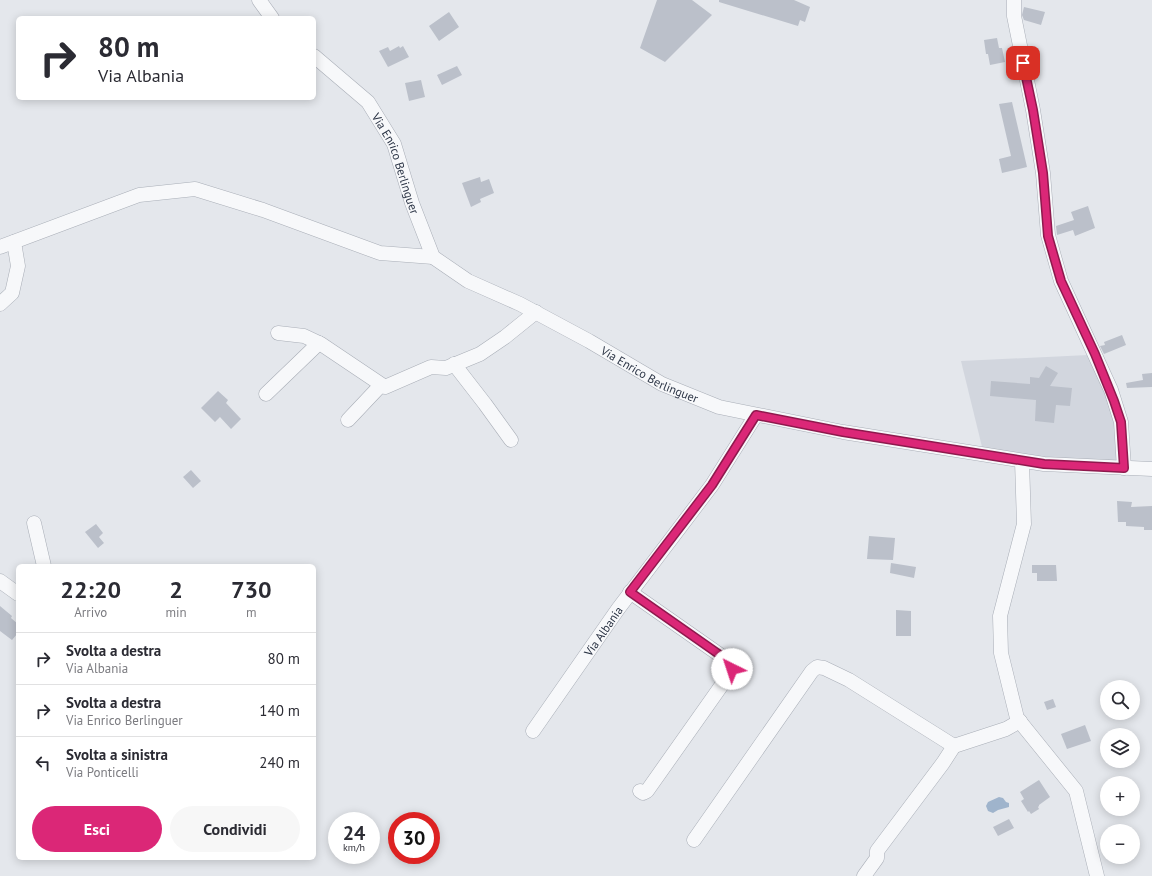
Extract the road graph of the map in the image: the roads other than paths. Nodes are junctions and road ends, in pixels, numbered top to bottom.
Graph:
1 (259, 0) edge
2 (1014, 0) edge
3 (271, 16) edge
4 (316, 58) edge
5 (14, 242) junction
6 (0, 247) edge
7 (433, 257) junction
8 (0, 304) edge
9 (536, 312) junction
10 (278, 333) dead end
11 (319, 343) junction
12 (454, 364) junction
13 (381, 385) junction
14 (266, 394) dead end
15 (756, 415) junction
16 (348, 420) dead end
17 (511, 440) dead end
18 (1022, 461) junction
19 (1124, 468) junction
20 (1152, 469) edge
21 (34, 523) dead end
22 (44, 564) edge
23 (0, 581) edge
24 (630, 592) junction
25 (16, 593) edge
26 (1020, 721) junction
27 (533, 731) dead end
28 (954, 746) junction
29 (640, 791) dead end
30 (694, 840) dead end
31 (864, 876) edge
32 (1097, 876) edge

1 - 3 street
2 - 19 street
4 - 7 street, Via Enrico Berlinguer
5 - 6 street
5 - 7 street
5 - 8 street
7 - 9 street, Via Enrico Berlinguer
9 - 12 street
9 - 15 street, Via Enrico Berlinguer
10 - 11 street
11 - 13 street
11 - 14 street
12 - 13 street
12 - 17 street
13 - 16 street
15 - 18 street, Via Enrico Berlinguer
15 - 24 street, Via Albania
18 - 19 street, Via Enrico Berlinguer
18 - 26 street
19 - 20 street, Via Enrico Berlinguer
21 - 22 street
23 - 25 street
24 - 27 street, Via Albania
24 - 29 street
26 - 28 street
26 - 32 street
28 - 30 street
28 - 31 street

